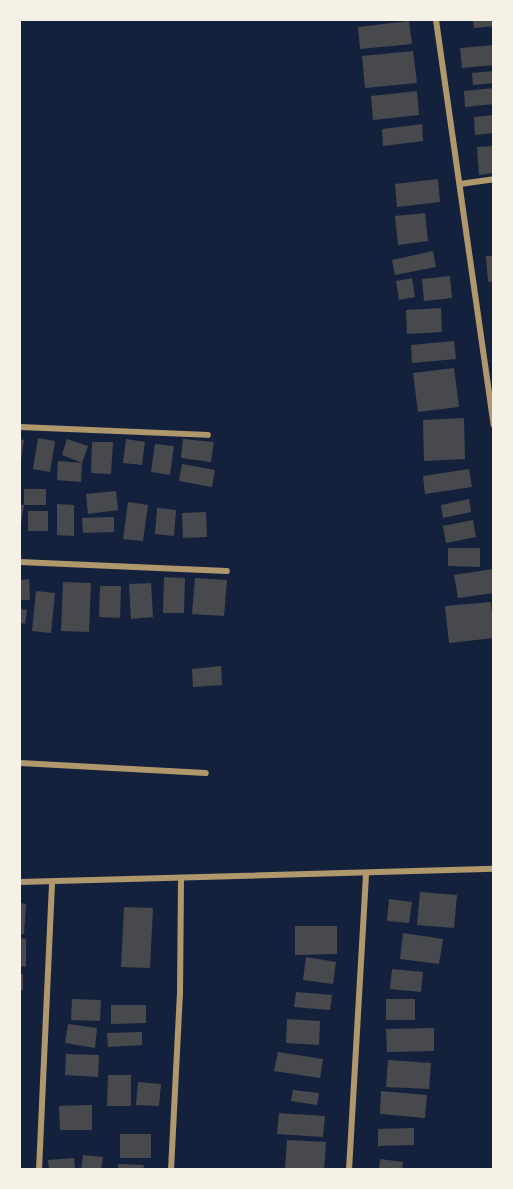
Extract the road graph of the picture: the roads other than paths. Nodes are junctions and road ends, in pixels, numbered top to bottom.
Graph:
1 (436, 20) edge
2 (494, 179) edge
3 (460, 184) junction
4 (494, 425) edge
5 (20, 427) edge
6 (208, 435) dead end
7 (20, 562) edge
8 (226, 571) dead end
9 (20, 764) edge
10 (206, 773) dead end
11 (494, 869) edge
12 (366, 874) junction
13 (181, 878) junction
14 (52, 881) junction
15 (20, 882) edge
16 (39, 1170) edge
17 (171, 1170) edge
18 (349, 1170) edge

1 - 3 street
2 - 3 street
3 - 4 street
5 - 6 street
7 - 8 street
9 - 10 street
11 - 12 street
12 - 13 street
12 - 18 street
13 - 14 street
13 - 17 street
14 - 15 street
14 - 16 street

